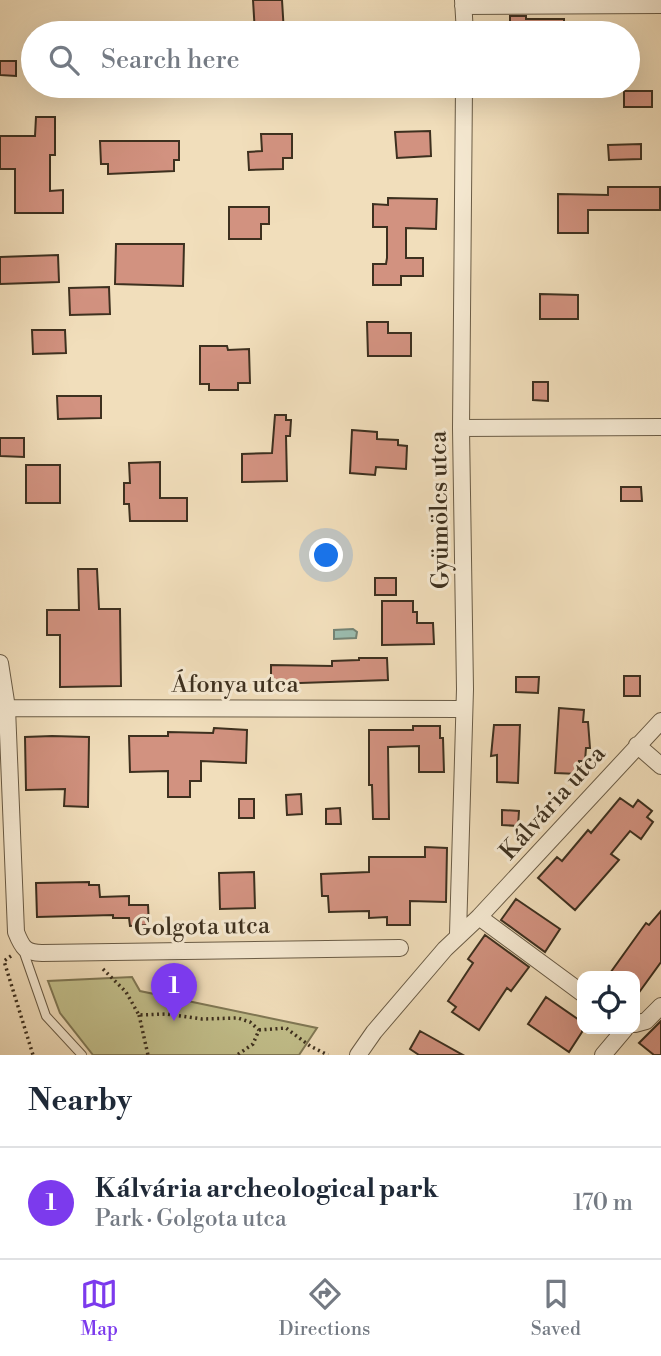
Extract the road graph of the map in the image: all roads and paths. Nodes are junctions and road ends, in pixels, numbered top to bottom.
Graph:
1 (463, 3) edge
2 (661, 5) edge
3 (464, 21) edge
4 (464, 98) edge
5 (661, 427) edge
6 (461, 428) junction
7 (0, 663) edge
8 (7, 708) junction
9 (463, 709) junction
10 (661, 721) edge
11 (636, 745) junction
12 (661, 765) edge
13 (479, 917) junction
14 (458, 934) junction
15 (19, 940) junction
16 (400, 948) dead end
17 (94, 953) junction
18 (577, 989) edge
19 (661, 1006) edge
20 (139, 1015) junction
21 (640, 1023) edge
22 (259, 1030) junction
23 (621, 1034) edge
24 (33, 1055) edge
25 (82, 1055) edge
26 (148, 1055) edge
27 (237, 1055) edge
28 (328, 1055) edge
29 (358, 1055) edge
30 (603, 1055) edge

1 - 2 street
1 - 3 street
4 - 6 street, Gyümölcs utca
5 - 6 street
6 - 9 street, Gyümölcs utca
7 - 8 street
8 - 9 street, Áfonya utca
8 - 15 street
9 - 14 street, Gyümölcs utca
10 - 11 street, Kálvária utca
11 - 12 street
11 - 13 street, Kálvária utca
13 - 14 street, Kálvária utca
13 - 18 street
14 - 29 street
15 - 17 street, Golgota utca
15 - 24 path
15 - 25 lane
16 - 17 street, Golgota utca
17 - 20 path
19 - 21 street
20 - 22 path
20 - 26 path
22 - 27 path
22 - 28 path
23 - 30 street

